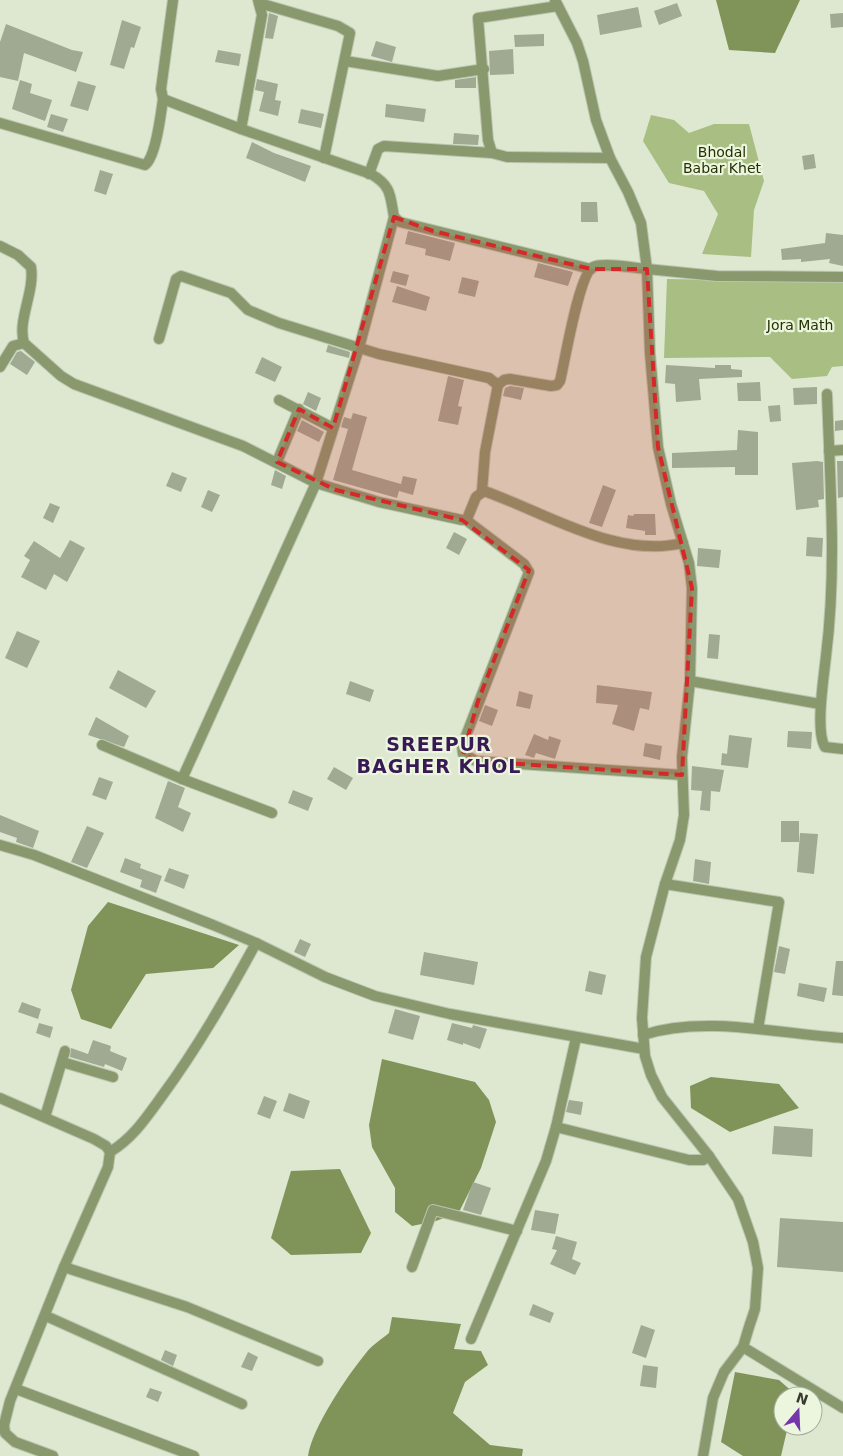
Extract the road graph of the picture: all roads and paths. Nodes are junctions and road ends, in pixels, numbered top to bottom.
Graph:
1 (173, 0) edge
2 (258, 1) edge
3 (556, 3) edge
4 (345, 62) junction
5 (484, 69) junction
6 (163, 99) junction
7 (0, 123) edge
8 (241, 129) junction
9 (492, 153) junction
10 (324, 158) junction
11 (610, 158) junction
12 (369, 174) junction
13 (394, 217) junction
14 (0, 246) edge
15 (591, 269) junction
16 (647, 269) junction
17 (843, 277) edge
18 (159, 339) dead end
19 (24, 343) junction
20 (359, 348) junction
21 (3, 353) edge
22 (0, 367) edge
23 (498, 384) junction
24 (827, 394) dead end
25 (279, 400) dead end
26 (299, 409) junction
27 (333, 428) junction
28 (843, 450) edge
29 (829, 451) junction
30 (277, 462) junction
31 (316, 483) junction
32 (482, 492) junction
33 (466, 520) junction
34 (683, 543) junction
35 (690, 681) junction
36 (820, 704) junction
37 (102, 745) dead end
38 (843, 749) edge
39 (682, 775) junction
40 (182, 779) junction
41 (272, 813) dead end
42 (0, 845) edge
43 (665, 884) junction
44 (256, 943) junction
45 (758, 1029) junction
46 (643, 1035) junction
47 (576, 1038) junction
48 (843, 1038) edge
49 (644, 1049) junction
50 (65, 1051) dead end
51 (62, 1062) junction
52 (113, 1077) dead end
53 (0, 1098) edge
54 (45, 1117) junction
55 (556, 1127) junction
56 (110, 1152) junction
57 (708, 1156) junction
58 (517, 1231) junction
59 (64, 1267) junction
60 (412, 1267) dead end
61 (46, 1316) junction
62 (471, 1339) dead end
63 (743, 1346) junction
64 (318, 1361) dead end
65 (16, 1389) junction
66 (242, 1404) dead end
67 (843, 1408) edge
68 (53, 1456) edge
69 (194, 1456) edge
70 (703, 1456) edge

1 - 6 street
2 - 4 street
2 - 8 street
3 - 5 street
3 - 11 street
4 - 5 street
4 - 10 street
5 - 9 street
6 - 7 street
6 - 8 street
8 - 10 street
9 - 11 street
9 - 12 street
10 - 12 street
11 - 16 street
12 - 13 street
13 - 15 street
13 - 20 street
14 - 19 street
15 - 16 street
15 - 23 street
16 - 17 street
16 - 34 street
18 - 20 street
19 - 21 street
19 - 30 street
20 - 23 street
20 - 27 street
21 - 22 street
23 - 32 street
24 - 29 street
25 - 26 street
26 - 27 street
26 - 30 street
27 - 31 street
28 - 29 street
29 - 36 street
30 - 31 street
31 - 33 street
31 - 40 street
32 - 33 street
32 - 34 street
33 - 39 street
34 - 35 street
35 - 36 street
35 - 39 street
36 - 38 street
37 - 40 street
39 - 43 street
40 - 41 street
42 - 44 street
43 - 45 street
43 - 46 street
44 - 47 street
44 - 56 street
45 - 46 street
45 - 48 street
46 - 49 street
47 - 49 street
47 - 55 street
49 - 57 street
50 - 51 street
51 - 52 street
51 - 54 street
53 - 54 street
54 - 56 street
55 - 57 street
55 - 58 street
56 - 59 street
57 - 63 street
58 - 60 street
58 - 62 street
59 - 61 street
59 - 64 street
61 - 65 street
61 - 66 street
63 - 67 street
63 - 70 street
65 - 68 street
65 - 69 street

